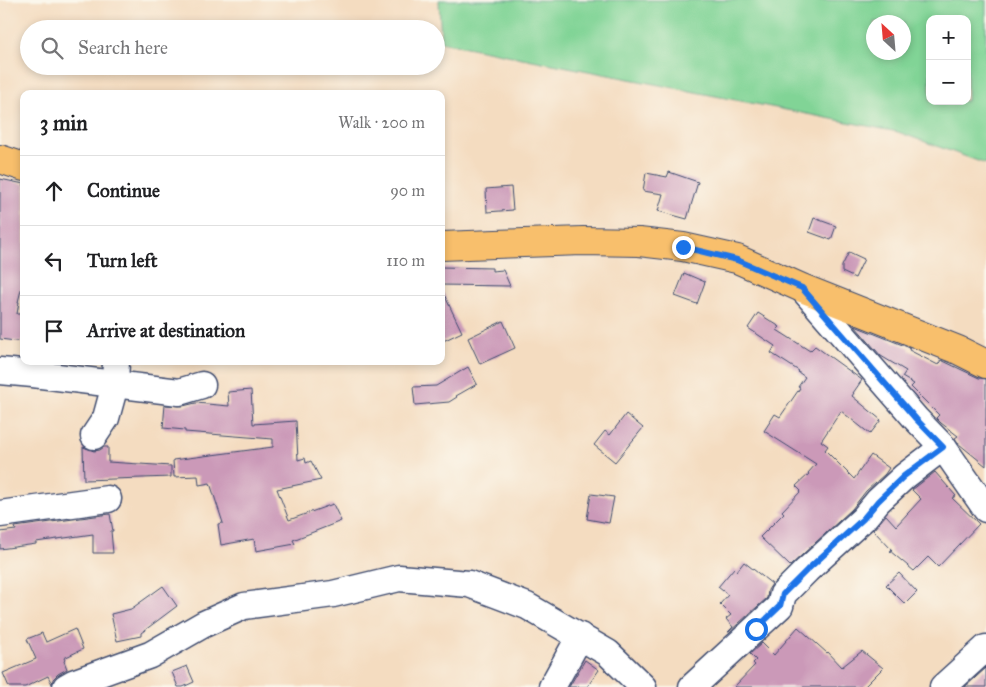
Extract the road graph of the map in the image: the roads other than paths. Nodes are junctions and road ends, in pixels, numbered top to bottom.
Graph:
1 (0, 159) edge
2 (20, 166) edge
3 (445, 246) edge
4 (802, 288) junction
5 (986, 364) edge
6 (0, 371) edge
7 (115, 373) edge
8 (202, 385) dead end
9 (94, 436) dead end
10 (943, 447) junction
11 (108, 499) dead end
12 (986, 509) edge
13 (0, 514) edge
14 (580, 636) junction
15 (986, 648) edge
16 (66, 687) edge
17 (552, 687) edge
18 (643, 687) edge
19 (692, 687) edge
20 (943, 687) edge

1 - 2 main road
3 - 4 main road
4 - 5 main road
4 - 10 street
6 - 7 street
7 - 8 street
7 - 9 street
10 - 12 street
10 - 19 street
11 - 13 street
14 - 16 street
14 - 17 street
14 - 18 street
15 - 20 street

